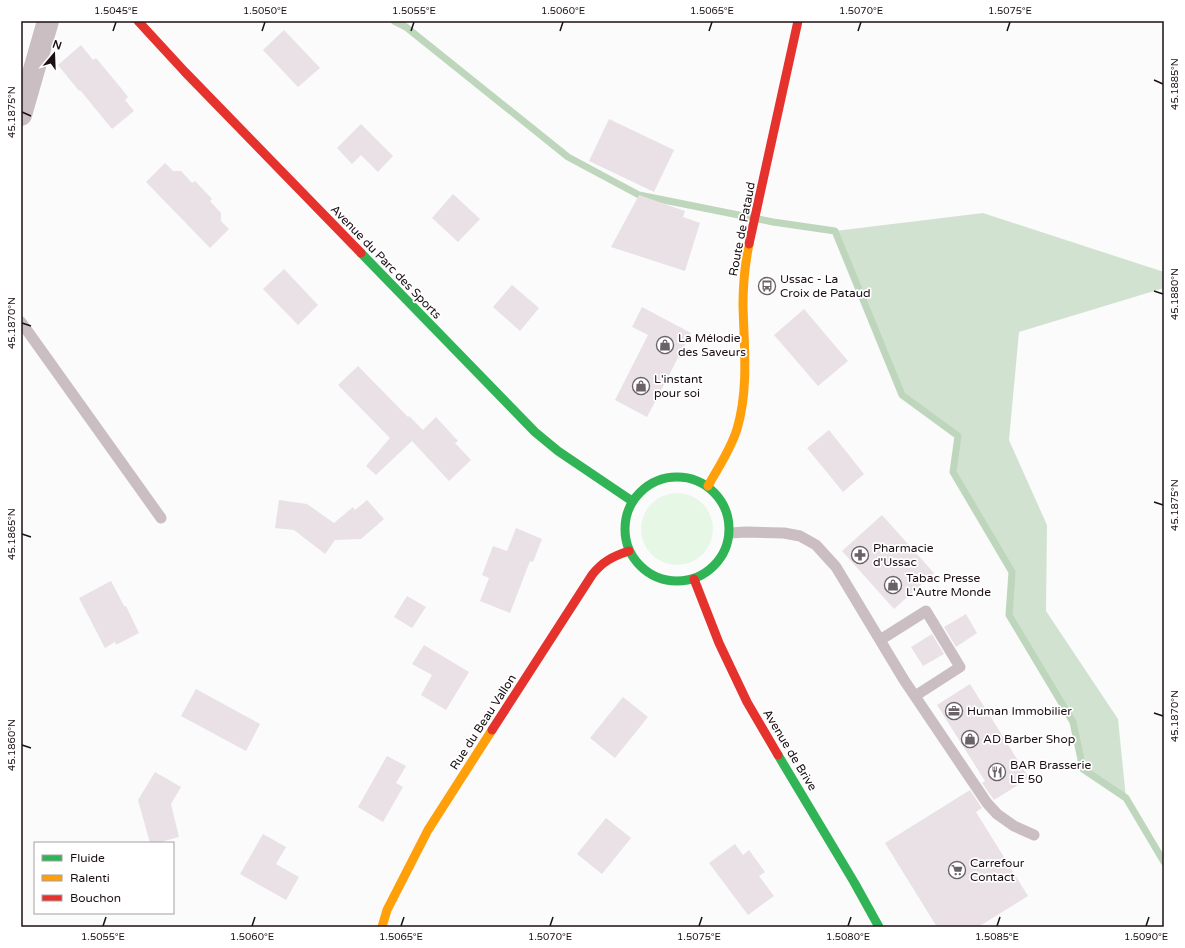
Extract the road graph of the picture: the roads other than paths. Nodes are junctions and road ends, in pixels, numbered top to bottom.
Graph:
1 (48, 21) edge
2 (138, 21) edge
3 (798, 21) edge
4 (21, 116) edge
5 (21, 322) edge
6 (708, 486) junction
7 (632, 501) junction
8 (161, 518) dead end
9 (730, 533) junction
10 (629, 551) junction
11 (694, 579) junction
12 (880, 640) junction
13 (915, 696) junction
14 (1034, 835) dead end
15 (382, 927) edge
16 (880, 927) edge

1 - 4 street
2 - 7 street, Avenue du Parc des Sports
3 - 6 street, Route de Pataud
5 - 8 lane
6 - 7 street
6 - 9 street
7 - 10 street
9 - 11 street
9 - 12 lane
10 - 11 street
10 - 15 street, Rue du Beau Vallon
11 - 16 street, Avenue de Brive
12 - 13 lane
12 - 13 lane
13 - 14 lane

